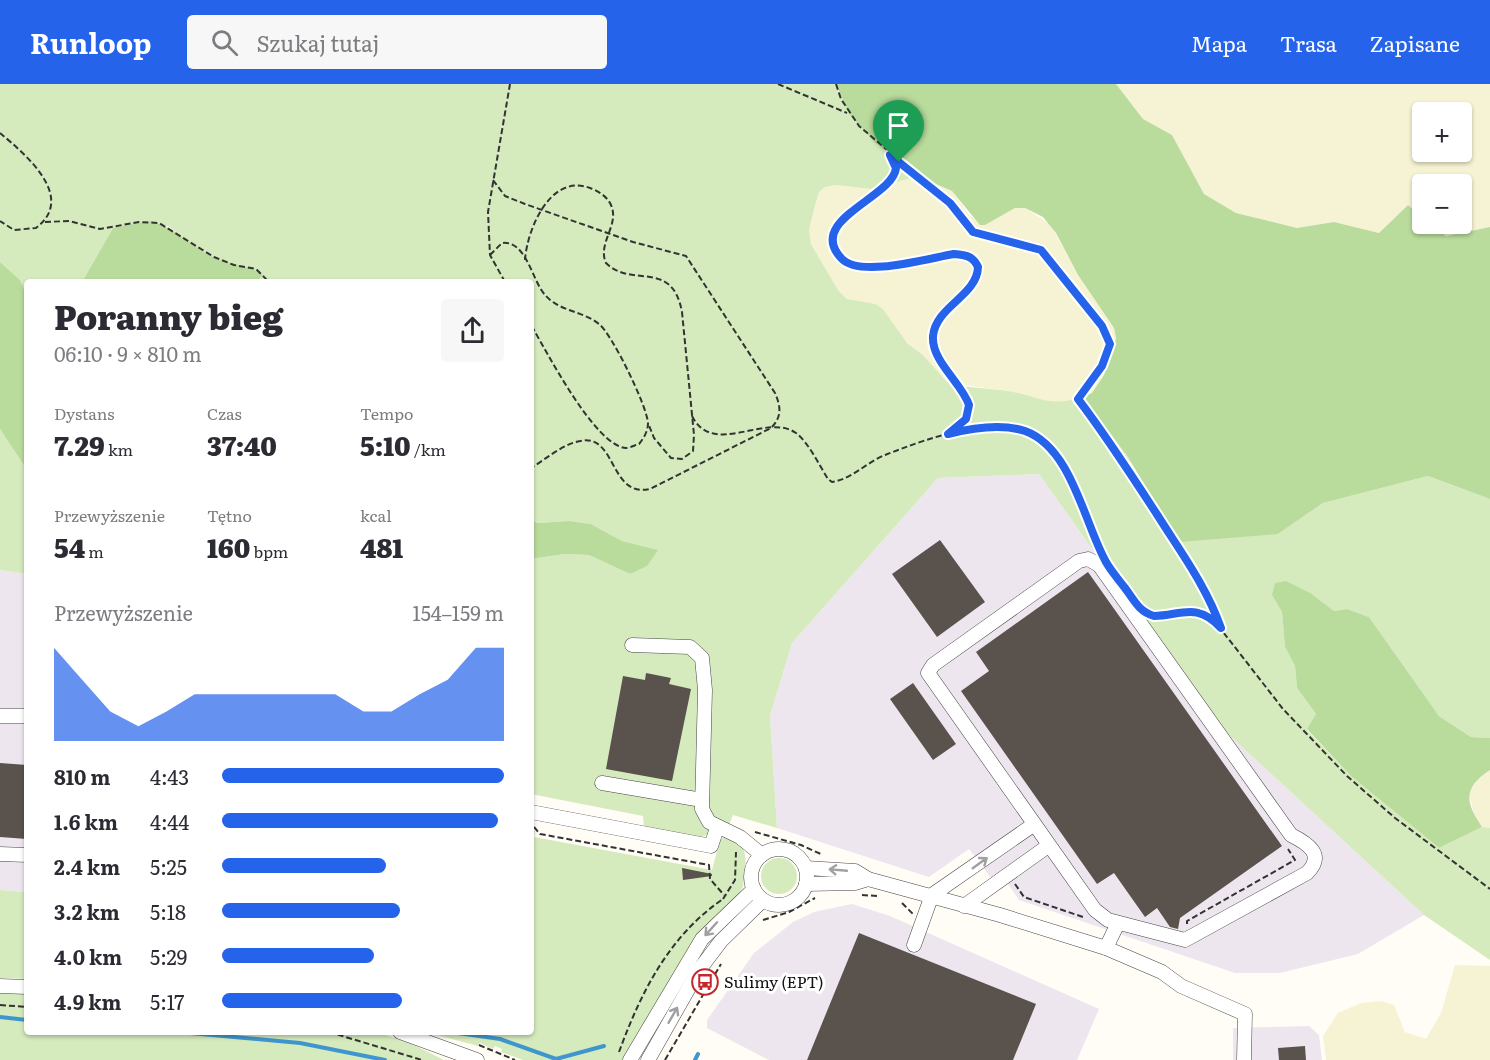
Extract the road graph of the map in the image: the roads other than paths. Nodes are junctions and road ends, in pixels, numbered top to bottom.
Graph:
1 (632, 645) dead end
2 (0, 716) edge
3 (24, 717) edge
4 (602, 783) dead end
5 (702, 800) junction
6 (534, 813) edge
7 (1033, 825) junction
8 (717, 828) junction
9 (1048, 846) junction
10 (0, 854) edge
11 (24, 855) edge
12 (762, 855) junction
13 (806, 868) junction
14 (868, 879) junction
15 (806, 884) junction
16 (758, 894) junction
17 (932, 896) junction
18 (964, 906) junction
19 (1113, 921) junction
20 (914, 945) dead end
21 (1103, 948) junction
22 (0, 986) edge
23 (24, 987) edge
24 (408, 1035) edge
25 (623, 1059) edge
26 (477, 1060) edge
27 (648, 1060) edge
28 (1244, 1060) edge

1 - 5 street
2 - 3 street
4 - 5 street
5 - 8 street
6 - 8 street
7 - 9 street
17 -> 7 street
7 - 19 street
8 - 12 street
9 - 18 street
9 - 19 street
10 - 11 street
12 - 13 street
12 - 16 street
14 -> 13 street
13 - 15 street
14 - 15 street
14 - 17 street
15 - 16 street
16 -> 25 street
27 -> 16 street
17 - 18 street
17 - 20 street
18 - 21 street
19 - 21 street
21 - 28 street
22 - 23 street
24 - 26 street

